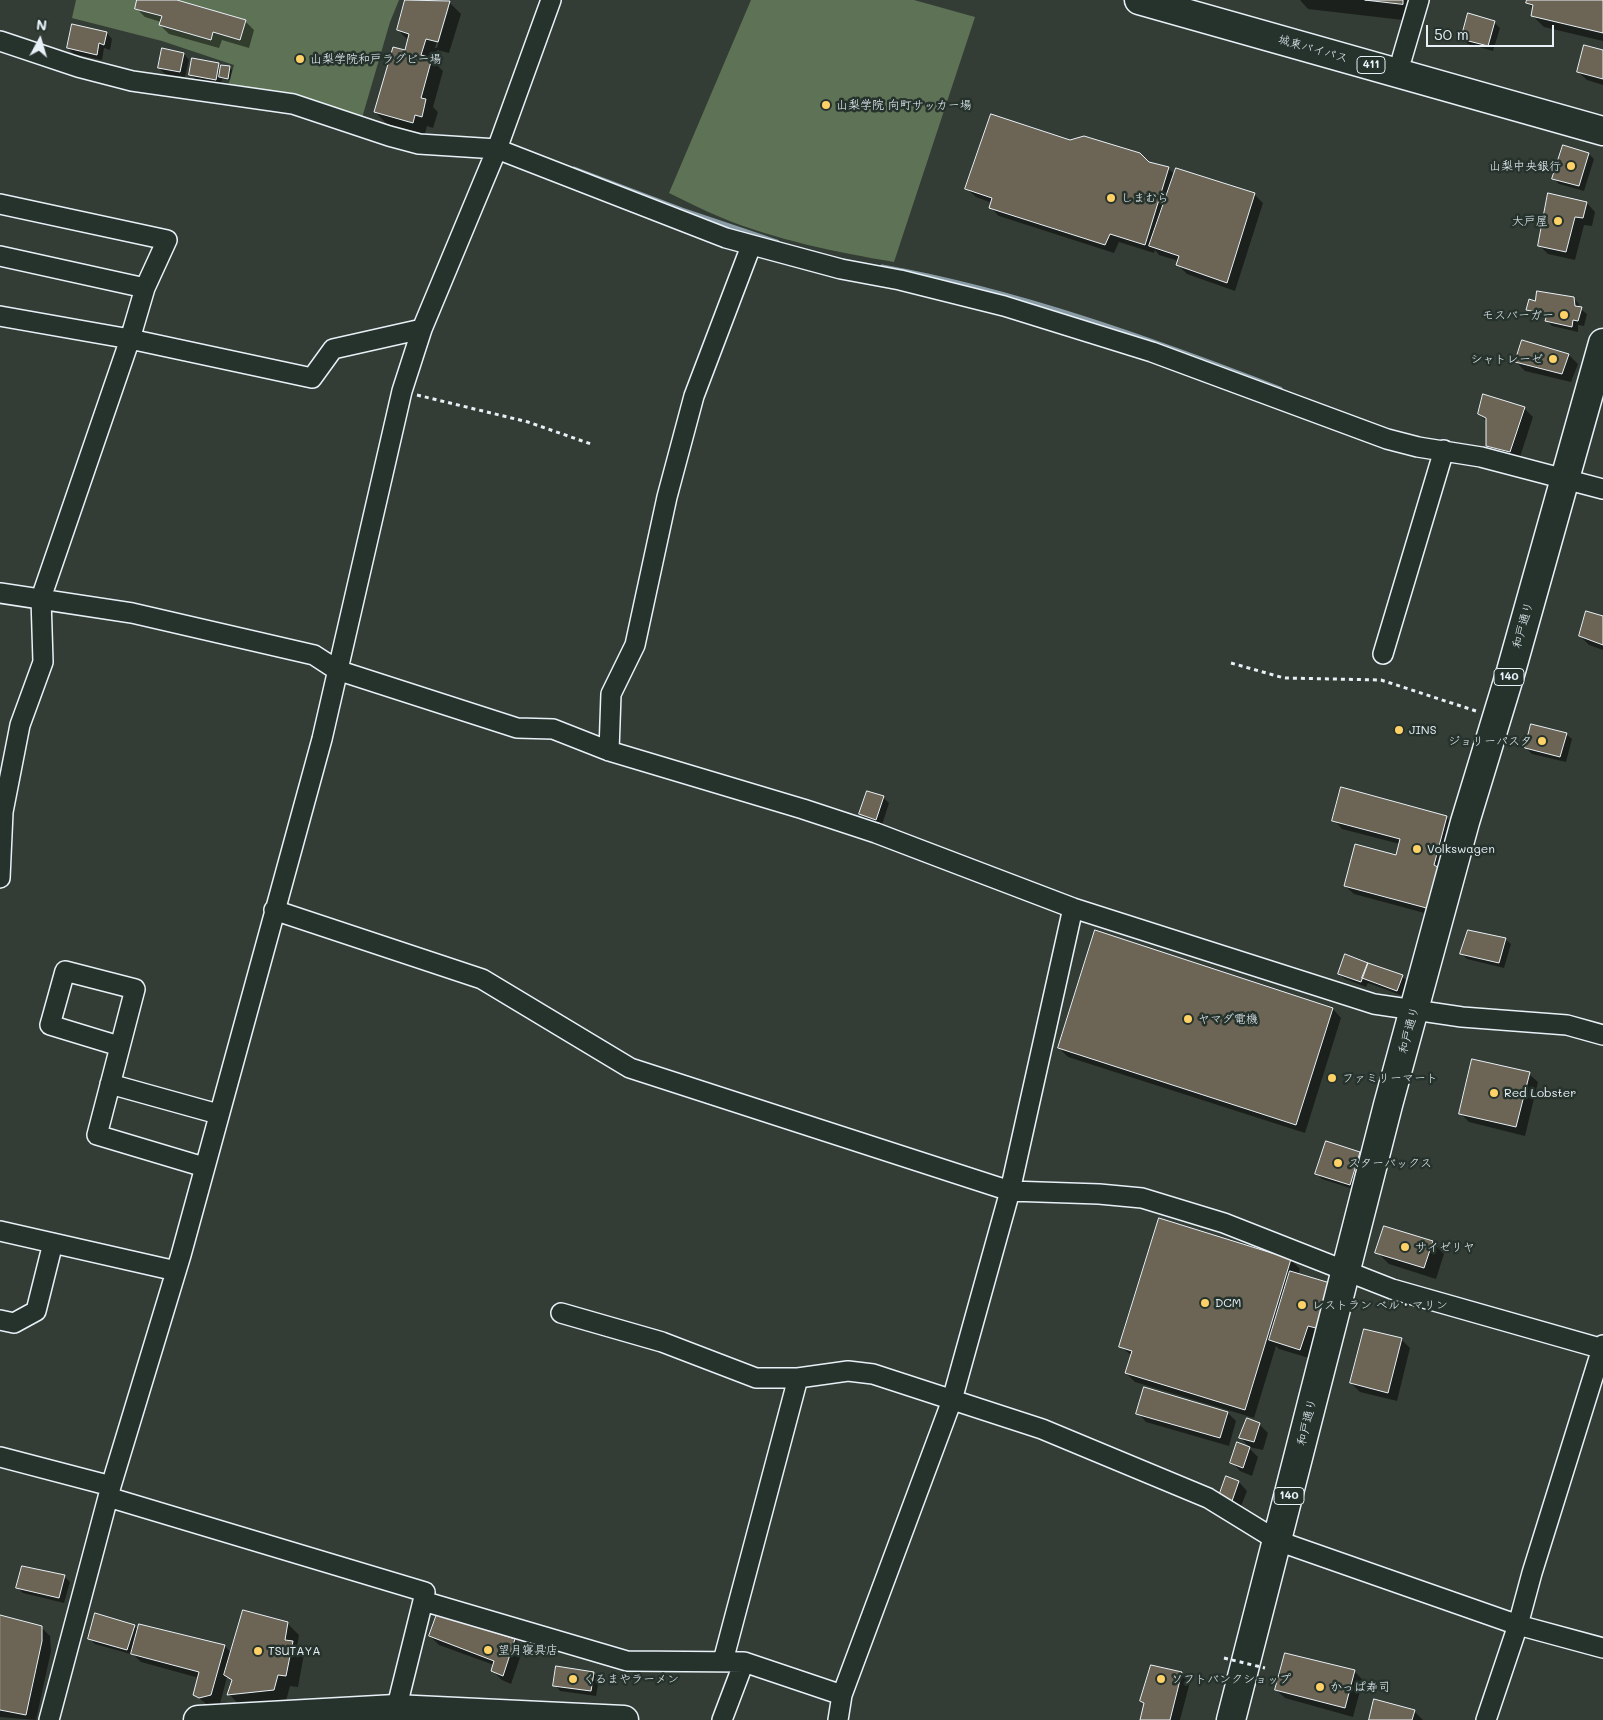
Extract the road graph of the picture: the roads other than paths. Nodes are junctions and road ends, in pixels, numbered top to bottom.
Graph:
1 (550, 0) edge
2 (1139, 0) edge
3 (1201, 0) edge
4 (1419, 0) edge
5 (0, 42) edge
6 (1402, 58) junction
7 (1603, 113) edge
8 (1603, 131) edge
9 (497, 149) junction
10 (0, 204) edge
11 (751, 246) junction
12 (0, 256) edge
13 (145, 288) junction
14 (0, 316) edge
15 (422, 329) junction
16 (130, 339) junction
17 (1603, 344) edge
18 (1444, 450) junction
19 (1565, 478) junction
20 (1603, 490) edge
21 (0, 593) edge
22 (41, 598) junction
23 (1382, 654) dead end
24 (337, 670) junction
25 (609, 750) junction
26 (0, 878) edge
27 (1074, 908) junction
28 (274, 910) junction
29 (1414, 1010) junction
30 (1603, 1035) edge
31 (119, 1046) junction
32 (110, 1084) junction
33 (218, 1114) junction
34 (204, 1167) junction
35 (1010, 1191) junction
36 (0, 1231) edge
37 (53, 1243) junction
38 (1345, 1270) junction
39 (176, 1271) junction
40 (560, 1313) dead end
41 (0, 1320) edge
42 (1603, 1347) edge
43 (798, 1378) junction
44 (952, 1400) junction
45 (0, 1457) edge
46 (109, 1492) junction
47 (1278, 1541) junction
48 (423, 1601) junction
49 (1518, 1625) junction
50 (1603, 1648) edge
51 (723, 1660) junction
52 (744, 1662) junction
53 (842, 1695) junction
54 (396, 1710) junction
55 (49, 1720) edge
56 (198, 1720) edge
57 (624, 1720) edge
58 (722, 1720) edge
59 (838, 1720) edge
60 (1231, 1720) edge
61 (1486, 1720) edge

1 - 9 street
2 - 8 highway, 城東バイパス / 411
3 - 6 highway, 城東バイパス / 411
4 - 6 street
5 - 9 street
6 - 7 highway, 城東バイパス / 411
9 - 11 street
9 - 15 street
10 - 13 street
11 - 18 street
11 - 25 street
12 - 13 street
13 - 16 street
14 - 16 street
15 - 16 street
15 - 24 street
16 - 22 street
17 - 19 highway, 和戸通り / 140
18 - 19 street
18 - 23 street
19 - 20 street
19 - 29 highway, 和戸通り / 140
21 - 22 street
22 - 24 street
22 - 26 street
24 - 25 street
24 - 28 street
25 - 27 street
27 - 29 street
27 - 35 street
28 - 33 street
28 - 35 street
29 - 30 street
29 - 38 highway, 和戸通り / 140
31 - 31 street
31 - 32 street
32 - 33 street
32 - 34 street
33 - 34 street
34 - 39 street
35 - 38 street
35 - 44 street
36 - 37 street
37 - 39 street
37 - 41 street
38 - 42 street
38 - 47 highway, 和戸通り / 140
39 - 46 street
40 - 43 street
42 - 49 street
43 - 44 street
43 - 51 street
44 - 47 street
44 - 53 street
45 - 46 street
46 - 48 street
46 - 55 street
47 - 49 street
47 - 60 highway, 和戸通り / 140
48 - 51 street
48 - 54 street
49 - 50 street
49 - 61 street
51 - 52 street
52 - 53 street
52 - 58 street
53 - 59 street
54 - 56 highway
54 - 57 highway

